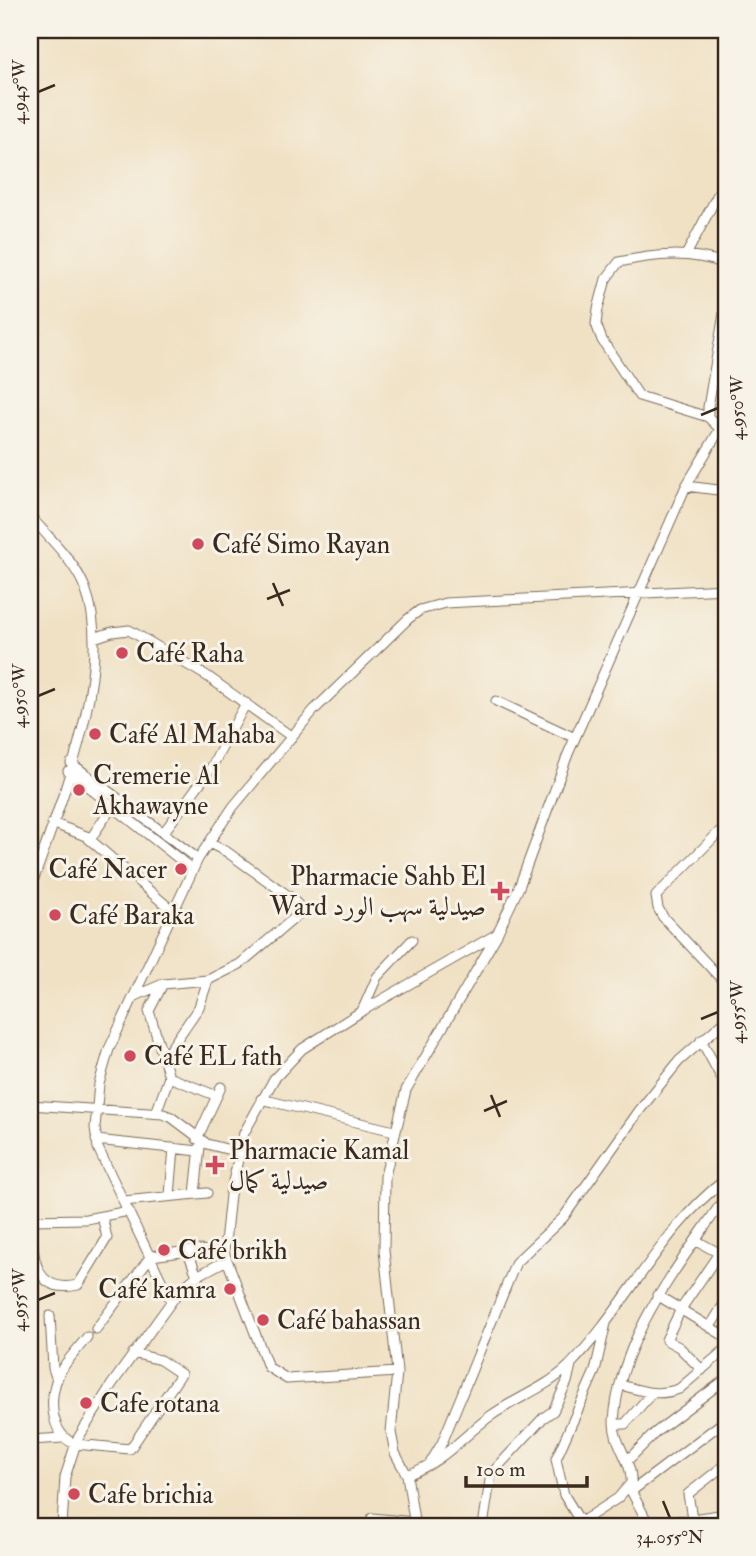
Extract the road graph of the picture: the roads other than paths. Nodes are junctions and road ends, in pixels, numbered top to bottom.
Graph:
1 (726, 178) edge
2 (686, 255) junction
3 (726, 264) edge
4 (726, 302) edge
5 (708, 417) junction
6 (726, 419) edge
7 (719, 427) junction
8 (686, 486) junction
9 (726, 491) edge
10 (30, 516) edge
11 (726, 589) edge
12 (639, 593) junction
13 (94, 638) junction
14 (496, 701) dead end
15 (246, 704) junction
16 (292, 737) junction
17 (575, 738) junction
18 (70, 767) junction
19 (112, 807) junction
20 (52, 823) junction
21 (726, 825) edge
22 (164, 832) junction
23 (88, 838) junction
24 (209, 843) junction
25 (198, 859) junction
26 (193, 870) junction
27 (30, 890) edge
28 (175, 913) junction
29 (498, 934) junction
30 (412, 940) dead end
31 (208, 980) junction
32 (163, 984) junction
33 (726, 984) edge
34 (135, 996) junction
35 (362, 1011) junction
36 (726, 1020) edge
37 (701, 1040) junction
38 (164, 1059) junction
39 (169, 1077) junction
40 (726, 1086) edge
41 (261, 1099) junction
42 (30, 1105) edge
43 (97, 1109) junction
44 (156, 1113) junction
45 (394, 1131) junction
46 (96, 1140) junction
47 (199, 1143) junction
48 (174, 1148) junction
49 (238, 1152) junction
50 (726, 1179) edge
51 (207, 1193) dead end
52 (195, 1194) junction
53 (170, 1195) junction
54 (726, 1196) edge
55 (124, 1200) junction
56 (129, 1211) junction
57 (102, 1216) junction
58 (31, 1220) edge
59 (697, 1241) junction
60 (726, 1243) edge
61 (188, 1252) junction
62 (723, 1255) edge
63 (151, 1256) junction
64 (225, 1256) junction
65 (197, 1276) junction
66 (657, 1295) junction
67 (171, 1301) junction
68 (726, 1301) edge
69 (681, 1309) junction
70 (50, 1316) dead end
71 (607, 1321) junction
72 (710, 1325) junction
73 (96, 1329) dead end
74 (87, 1337) dead end
75 (726, 1337) edge
76 (726, 1349) edge
77 (133, 1353) junction
78 (571, 1363) junction
79 (702, 1370) junction
80 (397, 1372) junction
81 (726, 1378) edge
82 (57, 1380) junction
83 (621, 1385) junction
84 (651, 1394) junction
85 (726, 1420) edge
86 (614, 1424) junction
87 (63, 1438) junction
88 (30, 1440) edge
89 (75, 1444) junction
90 (626, 1461) junction
91 (726, 1464) edge
92 (427, 1467) junction
93 (407, 1475) junction
94 (631, 1488) junction
95 (726, 1514) edge
96 (372, 1518) dead end
97 (691, 1518) junction
98 (577, 1523) edge
99 (414, 1524) edge
100 (62, 1526) edge
101 (483, 1526) edge
102 (646, 1526) edge

1 - 2 street
2 - 3 street
2 - 5 street
4 - 5 street
5 - 7 street
6 - 7 street
7 - 8 street
8 - 9 street
8 - 12 street
10 - 13 street
11 - 12 street
12 - 16 street
12 - 17 street
13 - 15 street
13 - 18 street
14 - 17 street
15 - 16 street
15 - 22 street
16 - 24 street
17 - 29 street
18 - 19 street
18 - 20 street
18 - 22 street
19 - 23 street
19 - 26 street
20 - 23 street
20 - 27 street
21 - 33 street
22 - 25 street
23 - 28 street
24 - 25 street
24 - 31 street
25 - 26 street
26 - 28 street
28 - 34 street
29 - 35 street
29 - 45 street
30 - 35 street
31 - 32 street
31 - 38 street
32 - 34 street
32 - 38 street
34 - 43 street
35 - 41 street
36 - 37 street
37 - 40 street
37 - 92 street
38 - 39 street
39 - 44 street
39 - 47 street
41 - 45 street
41 - 49 street
42 - 43 street
43 - 44 street
43 - 46 street
44 - 47 street
45 - 80 street
46 - 48 street
46 - 55 street
47 - 48 street
47 - 49 street
47 - 52 street
48 - 53 street
49 - 64 street
50 - 71 street
51 - 52 street
52 - 53 street
53 - 55 street
54 - 59 street
55 - 56 street
56 - 57 street
56 - 63 street
57 - 58 street
57 - 58 street
59 - 62 street
59 - 66 street
60 - 62 street
61 - 63 street
61 - 64 street
61 - 65 street
62 - 69 street
63 - 67 street
63 - 73 street
64 - 65 street
64 - 80 street
65 - 67 street
66 - 69 street
66 - 83 street
67 - 77 street
68 - 72 street
69 - 72 street
69 - 79 street
70 - 82 street
71 - 78 street
71 - 98 street
72 - 75 street
74 - 82 street
76 - 79 street
77 - 89 street
77 - 89 street
78 - 92 street
78 - 101 street
79 - 84 street
80 - 93 street
81 - 90 street
82 - 87 street
83 - 84 street
83 - 86 street
84 - 86 street
85 - 94 street
86 - 90 street
87 - 88 street
87 - 89 street
89 - 100 street
90 - 94 street
91 - 97 street
92 - 93 street
93 - 99 street
94 - 98 street
94 - 102 street
95 - 97 street
96 - 99 street
97 - 102 street

